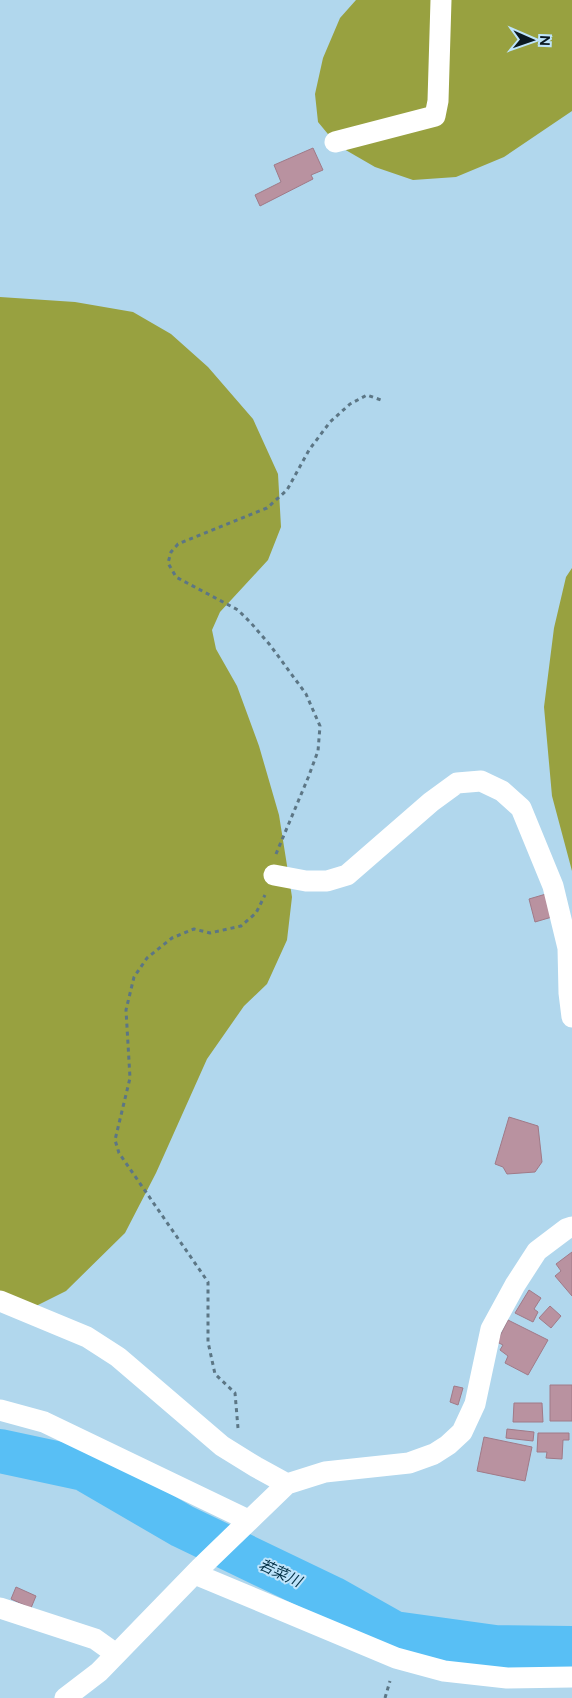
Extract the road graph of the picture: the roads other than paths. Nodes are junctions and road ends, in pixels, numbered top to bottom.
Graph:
1 (441, 0) edge
2 (334, 142) dead end
3 (274, 875) road end
4 (572, 1017) edge
5 (572, 1227) edge
6 (0, 1302) edge
7 (0, 1410) edge
8 (287, 1484) junction
9 (244, 1524) junction
10 (197, 1571) junction
11 (0, 1608) edge
12 (116, 1654) junction
13 (572, 1677) edge
14 (65, 1698) edge

1 - 2 street
3 - 4 street
5 - 8 street
6 - 8 street
7 - 9 street
8 - 9 street
9 - 10 street
10 - 12 street
10 - 13 street
11 - 12 street
12 - 14 street

